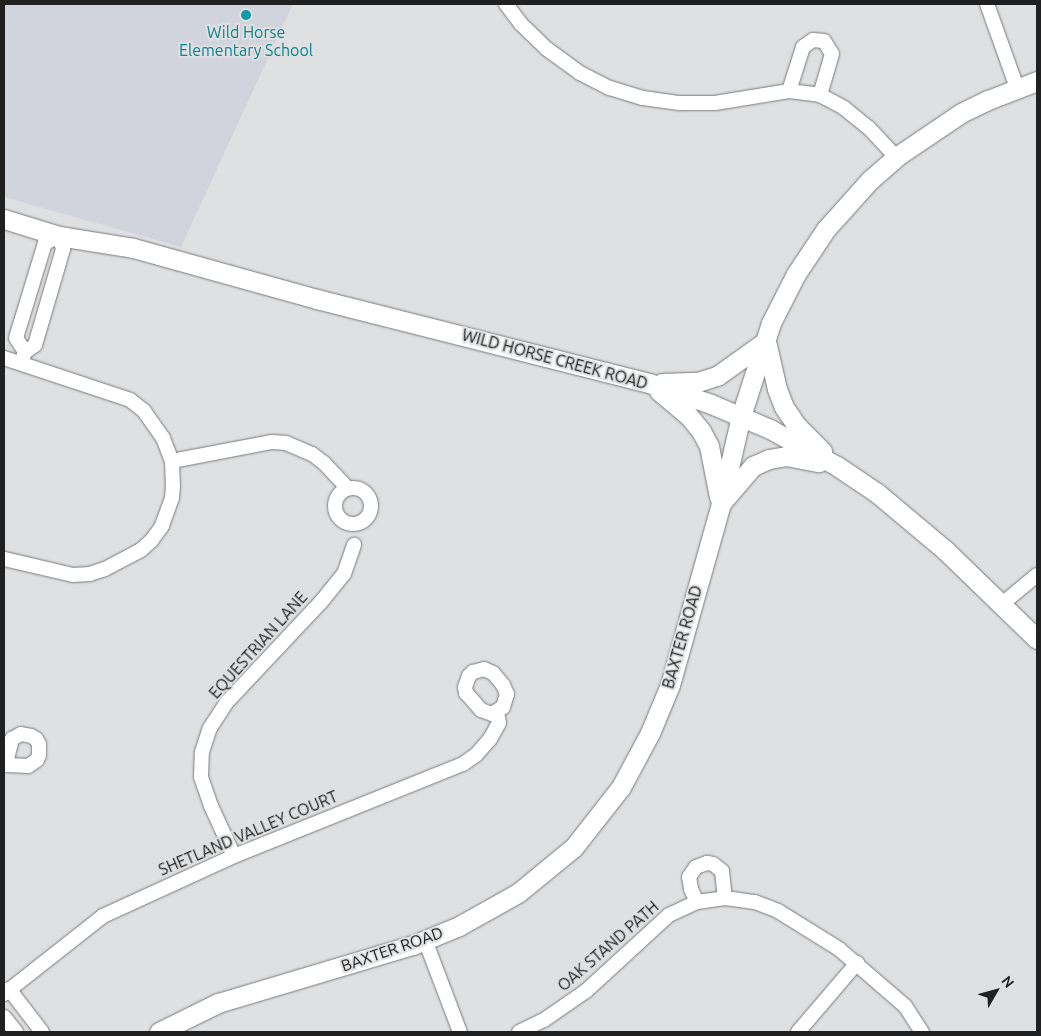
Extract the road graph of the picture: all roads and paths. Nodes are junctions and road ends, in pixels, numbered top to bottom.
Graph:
1 (506, 4) edge
2 (987, 4) edge
3 (1037, 81) edge
4 (1017, 88) junction
5 (789, 91) junction
6 (820, 95) junction
7 (896, 157) junction
8 (4, 220) edge
9 (58, 236) junction
10 (766, 341) junction
11 (23, 357) junction
12 (4, 358) edge
13 (649, 383) junction
14 (741, 416) junction
15 (172, 461) junction
16 (837, 466) junction
17 (348, 489) junction
18 (721, 503) junction
19 (356, 524) junction
20 (4, 559) edge
21 (1037, 575) edge
22 (1002, 605) junction
23 (1037, 639) edge
24 (498, 712) dead end
25 (234, 856) junction
26 (725, 898) junction
27 (697, 902) junction
28 (425, 940) junction
29 (857, 963) junction
30 (6, 992) edge
31 (4, 1017) edge
32 (16, 1032) edge
33 (42, 1032) edge
34 (159, 1032) edge
35 (460, 1032) edge
36 (519, 1032) edge
37 (798, 1032) edge
38 (922, 1032) edge

1 - 5 street
2 - 4 street
3 - 4 main road, BAXTER ROAD
4 - 7 main road, BAXTER ROAD
5 - 6 street
5 - 6 street
6 - 7 street
7 - 10 main road, BAXTER ROAD
8 - 9 main road, WILD HORSE CREEK ROAD
9 - 11 street
9 - 11 street
9 - 13 main road, WILD HORSE CREEK ROAD
10 - 13 main road
10 - 14 main road, BAXTER ROAD
10 - 16 main road
11 - 12 street
11 - 15 street
13 - 14 main road, WILD HORSE CREEK ROAD
13 - 18 main road
14 - 16 main road, WILD HORSE CREEK ROAD
14 - 18 main road, BAXTER ROAD
15 - 17 street
15 - 20 street
16 - 18 main road
16 - 22 main road, WILD HORSE CREEK ROAD
17 - 19 street
17 - 19 street
18 - 28 main road, BAXTER ROAD
19 - 25 street, EQUESTRIAN LANE
21 - 22 street
22 - 23 main road, WILD HORSE CREEK ROAD
24 - 25 street, SHETLAND VALLEY COURT
25 - 30 street, SHETLAND VALLEY COURT
26 - 27 street, OAK STAND PATH
26 - 27 street
26 - 29 street, OAK STAND PATH
27 - 36 street, OAK STAND PATH
28 - 34 main road, BAXTER ROAD
28 - 35 street
29 - 37 street
29 - 38 street, OAK STAND PATH
30 - 33 street
31 - 32 street

